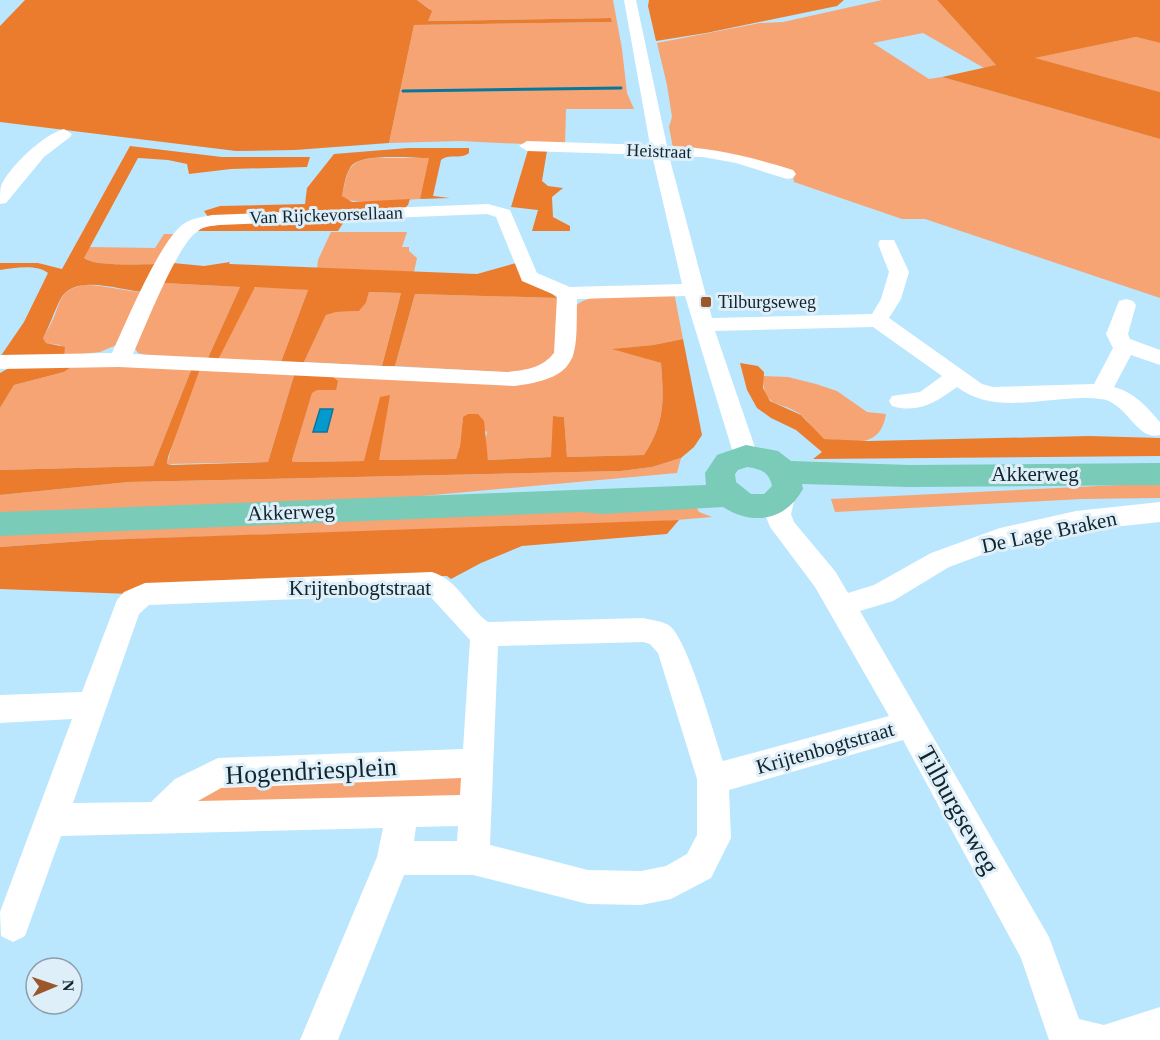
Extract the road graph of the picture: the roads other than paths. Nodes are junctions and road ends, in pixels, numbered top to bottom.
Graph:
1 (630, 0) edge
2 (64, 134) dead end
3 (527, 146) dead end
4 (658, 151) junction
5 (787, 174) dead end
6 (0, 199) edge
7 (887, 244) dead end
8 (694, 290) junction
9 (567, 293) junction
10 (1126, 305) dead end
11 (878, 320) junction
12 (703, 325) junction
13 (1125, 345) junction
14 (1160, 358) edge
15 (119, 360) junction
16 (0, 362) edge
17 (956, 377) junction
18 (1101, 391) junction
19 (900, 401) dead end
20 (1153, 429) dead end
21 (746, 456) junction
22 (1160, 474) edge
23 (785, 486) junction
24 (728, 491) junction
25 (1160, 512) edge
26 (0, 524) edge
27 (837, 598) junction
28 (484, 634) junction
29 (91, 705) junction
30 (0, 709) edge
31 (910, 724) junction
32 (477, 763) junction
33 (713, 779) junction
34 (476, 810) junction
35 (403, 811) junction
36 (158, 817) junction
37 (51, 820) junction
38 (394, 858) junction
39 (473, 858) junction
40 (13, 924) dead end
41 (1160, 1026) edge
42 (1077, 1039) edge
43 (319, 1040) edge
44 (1114, 1040) edge

1 - 4 street
2 - 6 street
3 - 4 street, Heistraat
4 - 5 street, Heistraat
4 - 8 street
7 - 11 street
8 - 9 street, Van Rijckevorsellaan
8 - 12 street
9 - 15 street
9 - 15 street, Van Rijckevorsellaan
10 - 13 street
11 - 12 street
11 - 17 street
12 - 21 street
13 - 14 street
13 - 18 street
15 - 16 street
17 - 18 street
17 - 19 street
18 - 20 street
21 - 23 main road
21 - 24 main road
22 - 23 main road, Akkerweg
23 - 24 main road
23 - 27 street, Tilburgseweg
24 - 26 main road, Akkerweg
24 - 27 street, Tilburgseweg
25 - 27 street, De Lage Braken
27 - 31 street, Tilburgseweg
28 - 29 street, Krijtenbogtstraat
28 - 32 street
28 - 33 street
29 - 30 street
29 - 37 street, Krijtenbogtstraat
31 - 33 street, Krijtenbogtstraat
31 - 42 street, Tilburgseweg
32 - 34 street
32 - 36 street, Hogendriesplein
33 - 39 street
34 - 35 street, Hogendriesplein
34 - 39 street
35 - 36 street, Hogendriesplein
35 - 38 street
36 - 37 street, Hogendriesplein
37 - 40 street, Krijtenbogtstraat
38 - 39 street
38 - 43 street
41 - 44 street

